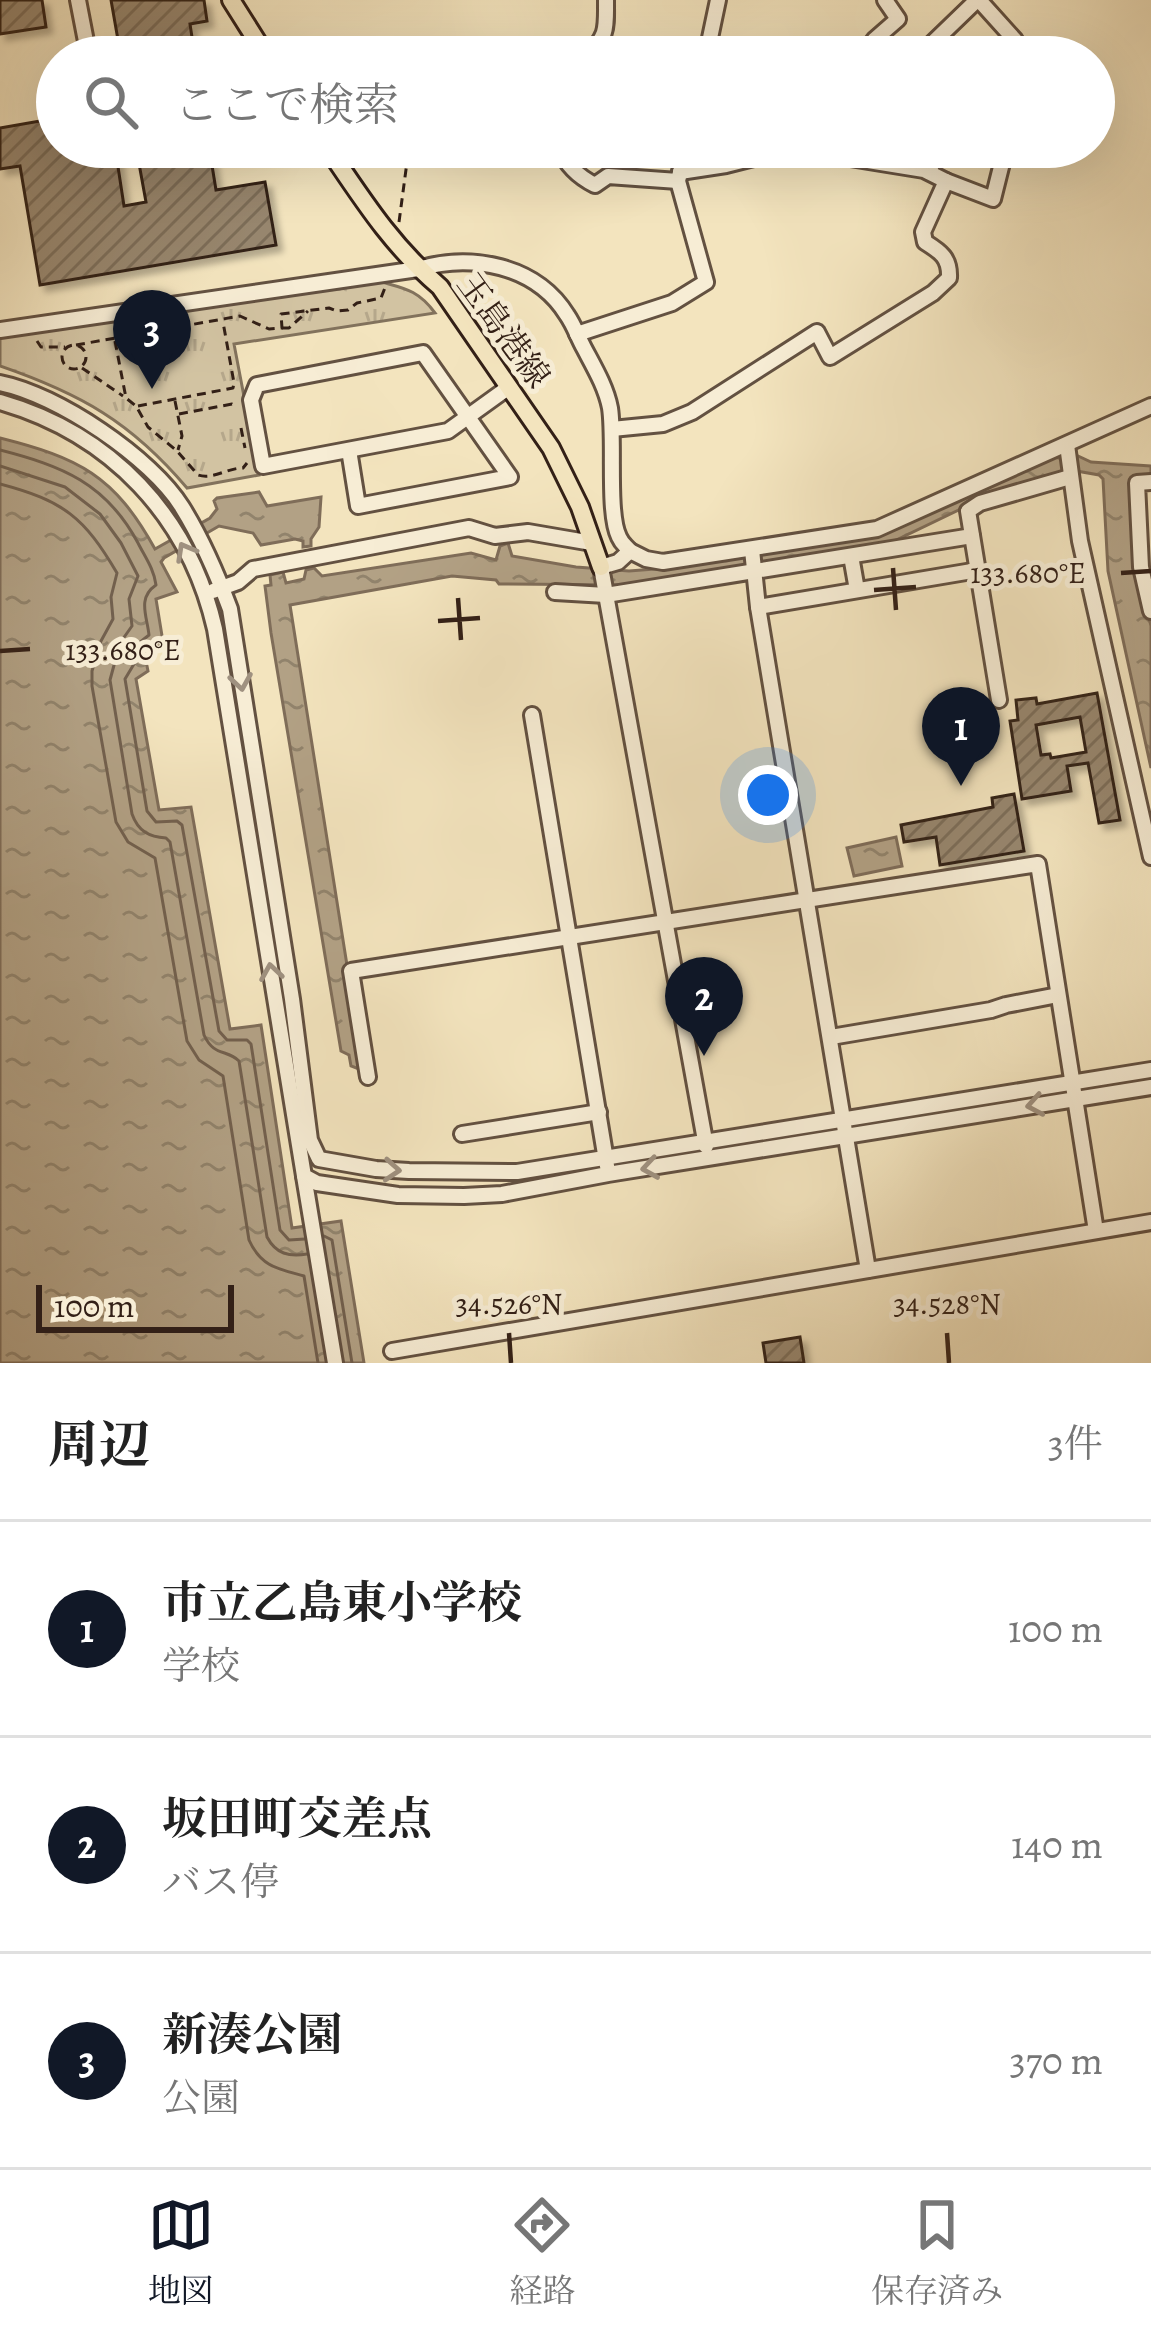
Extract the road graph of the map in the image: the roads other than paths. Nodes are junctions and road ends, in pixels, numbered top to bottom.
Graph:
1 (78, 0) edge
2 (231, 0) edge
3 (606, 0) edge
4 (718, 0) edge
5 (885, 0) edge
6 (978, 0) edge
7 (84, 36) edge
8 (254, 36) edge
9 (605, 36) edge
10 (710, 36) edge
11 (879, 36) edge
12 (940, 36) edge
13 (1011, 36) edge
14 (341, 168) edge
15 (572, 168) edge
16 (681, 168) edge
17 (717, 168) edge
18 (907, 168) edge
19 (931, 168) edge
20 (1001, 168) edge
21 (929, 172) junction
22 (679, 177) junction
23 (946, 182) junction
24 (418, 268) junction
25 (0, 330) edge
26 (577, 334) junction
27 (0, 383) edge
28 (508, 387) junction
29 (0, 401) edge
30 (1150, 402) edge
31 (468, 416) junction
32 (612, 429) junction
33 (1066, 445) junction
34 (349, 450) junction
35 (1070, 476) junction
36 (1151, 482) edge
37 (964, 490) junction
38 (968, 511) junction
39 (972, 536) junction
40 (592, 543) junction
41 (752, 550) junction
42 (630, 551) junction
43 (851, 556) junction
44 (601, 567) junction
45 (977, 570) junction
46 (754, 572) junction
47 (857, 590) junction
48 (214, 591) junction
49 (555, 592) dead end
50 (606, 595) junction
51 (758, 607) junction
52 (1151, 611) edge
53 (999, 700) dead end
54 (532, 715) dead end
55 (1151, 857) edge
56 (808, 900) junction
57 (664, 923) junction
58 (570, 938) junction
59 (1058, 995) junction
60 (831, 1037) junction
61 (1151, 1070) edge
62 (368, 1076) dead end
63 (1151, 1087) edge
64 (1072, 1090) junction
65 (599, 1112) junction
66 (844, 1119) junction
67 (462, 1134) dead end
68 (847, 1137) junction
69 (705, 1141) junction
70 (709, 1158) junction
71 (319, 1159) junction
72 (607, 1166) junction
73 (310, 1179) junction
74 (1151, 1222) edge
75 (1096, 1231) junction
76 (868, 1270) junction
77 (392, 1351) dead end
78 (335, 1363) edge

1 - 7 street
2 - 8 main road
3 - 9 street
4 - 10 street
5 - 11 street
6 - 12 street
6 - 13 street
14 - 24 main road, 玉島港線
15 - 22 street
16 - 22 street
17 - 22 street
18 - 21 street
19 - 21 street
20 - 23 street
21 - 23 street
22 - 26 street
23 - 32 street
24 - 25 street
24 - 26 street
24 - 28 main road, 玉島港線
26 - 32 street
27 - 48 street
28 - 31 street
28 - 40 main road, 玉島港線
48 -> 29 street
30 - 33 street
31 - 34 street
31 - 34 street
31 - 34 street
32 - 42 street
33 - 35 street
33 - 37 street
35 - 38 street
35 - 55 street
36 - 52 street
37 - 38 street
37 - 41 street
38 - 39 street
39 - 43 street
39 - 45 street
40 - 44 main road, 玉島港線
40 - 48 street
41 - 42 street
41 - 46 street
42 - 44 street
43 - 46 street
43 - 47 street
44 - 50 street
45 - 47 street
45 - 53 street
46 - 50 street
46 - 51 street
47 - 51 street
48 -> 71 street
73 -> 48 street
49 - 50 street
50 - 57 street
51 - 56 street
54 - 58 street
56 - 57 street
56 - 59 street
56 - 60 street
57 - 58 street
57 - 69 street
58 - 62 street
58 - 65 street
59 - 60 street
59 - 64 street
60 - 66 street
61 - 64 street
63 - 64 street
64 - 66 street
64 -> 68 street
64 - 75 street
65 - 67 street
65 - 72 street
66 - 68 street
66 - 69 street
68 - 70 street
68 - 76 street
69 - 70 street
69 - 72 street
70 -> 72 street
71 -> 72 street
71 - 73 street
72 - 73 street
73 - 78 street
74 - 75 street
75 - 76 street
76 - 77 street

